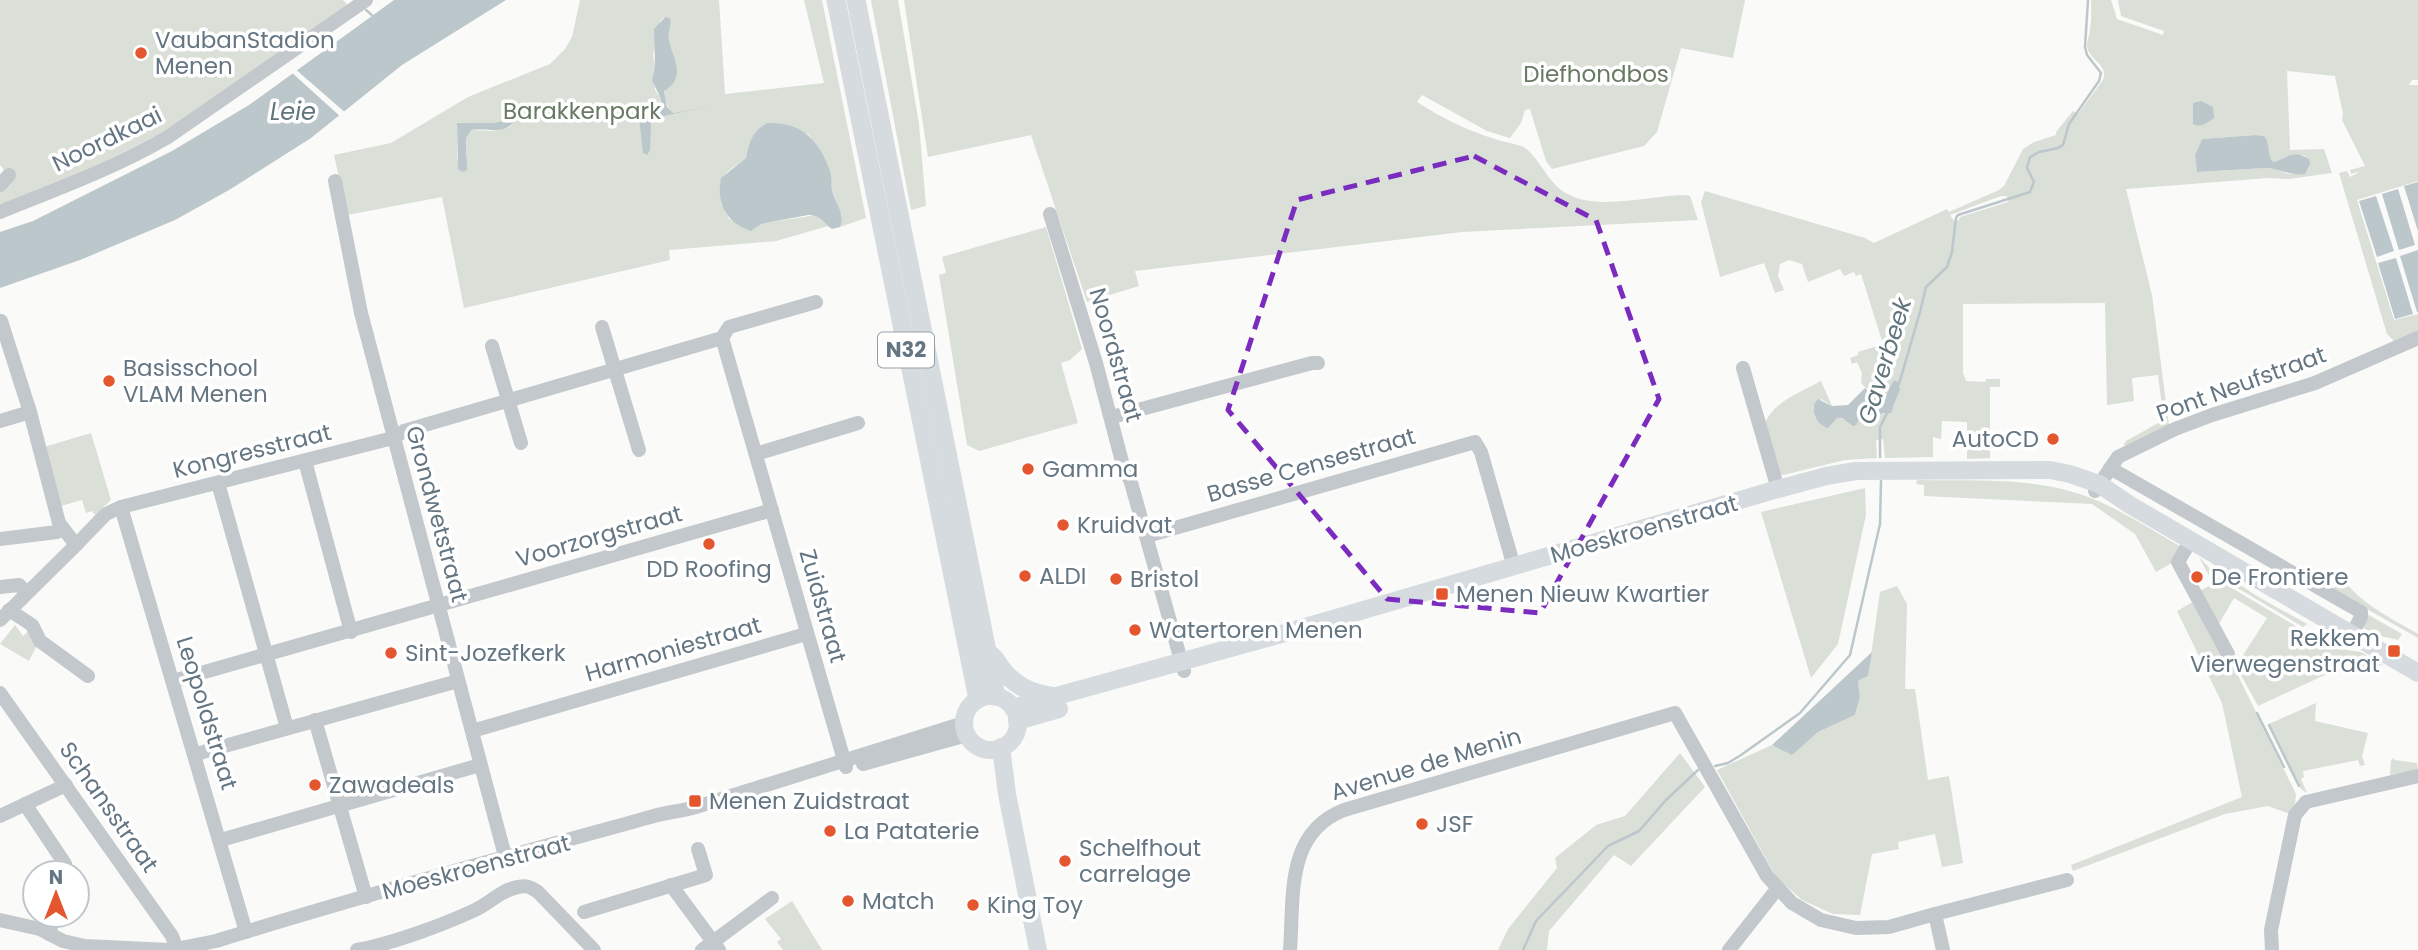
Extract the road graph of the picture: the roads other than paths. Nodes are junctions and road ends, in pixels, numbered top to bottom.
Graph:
1 (366, 0) edge
2 (836, 0) edge
3 (856, 0) edge
4 (335, 181) dead end
5 (0, 212) edge
6 (1050, 214) dead end
7 (816, 302) dead end
8 (1, 321) edge
9 (602, 327) dead end
10 (722, 338) junction
11 (2418, 338) edge
12 (492, 346) dead end
13 (1318, 363) dead end
14 (615, 368) junction
15 (1744, 368) dead end
16 (509, 401) junction
17 (30, 412) junction
18 (1112, 417) junction
19 (0, 421) edge
20 (858, 423) dead end
21 (393, 438) junction
22 (521, 443) dead end
23 (639, 450) dead end
24 (756, 454) junction
25 (305, 461) junction
26 (2110, 468) junction
27 (218, 483) junction
28 (2097, 487) junction
29 (1778, 489) junction
30 (121, 507) junction
31 (772, 510) junction
32 (62, 529) junction
33 (1147, 536) junction
34 (0, 539) edge
35 (2191, 540) junction
36 (76, 545) junction
37 (1514, 567) junction
38 (0, 587) edge
39 (26, 592) junction
40 (439, 606) junction
41 (4, 615) edge
42 (351, 632) junction
43 (806, 634) junction
44 (2352, 634) junction
45 (987, 652) junction
46 (2228, 654) dead end
47 (265, 655) junction
48 (1183, 666) junction
49 (2418, 673) edge
50 (88, 676) dead end
51 (173, 681) junction
52 (458, 681) junction
53 (0, 693) edge
54 (1057, 697) junction
55 (987, 698) junction
56 (1015, 715) junction
57 (315, 720) junction
58 (287, 729) junction
59 (965, 729) junction
60 (472, 731) junction
61 (995, 748) junction
62 (195, 754) junction
63 (480, 765) junction
64 (845, 765) junction
65 (2418, 776) edge
66 (66, 785) junction
67 (25, 804) junction
68 (340, 806) junction
69 (0, 816) edge
70 (221, 840) junction
71 (698, 849) dead end
72 (505, 856) junction
73 (62, 859) edge
74 (2067, 880) dead end
75 (671, 885) junction
76 (1777, 889) junction
77 (366, 897) junction
78 (772, 898) dead end
79 (584, 912) dead end
80 (1935, 915) junction
81 (0, 920) edge
82 (50, 929) edge
83 (246, 932) junction
84 (49, 934) junction
85 (711, 947) edge
86 (104, 948) edge
87 (55, 950) edge
88 (84, 950) edge
89 (170, 950) edge
90 (177, 950) edge
91 (360, 950) edge
92 (594, 950) edge
93 (1030, 950) edge
94 (1038, 950) edge
95 (1290, 950) edge
96 (1729, 950) edge
97 (1943, 950) edge
98 (2272, 950) edge

1 - 5 street, Noordkaai
2 - 55 highway, N32
3 - 45 highway, N32
4 - 21 street, Grondwetstraat
6 - 18 street, Noordstraat
7 - 10 street, Kongresstraat
8 - 17 street
9 - 14 street
10 - 14 street, Kongresstraat
10 - 24 street, Zuidstraat
11 - 26 street, Pont Neufstraat
12 - 16 street
13 - 18 street
14 - 16 street, Kongresstraat
14 - 23 street
15 - 29 street
16 - 21 street, Kongresstraat
16 - 22 street
17 - 19 street
17 - 32 street
18 - 33 street, Noordstraat
20 - 24 street
21 - 25 street, Kongresstraat
21 - 40 street, Grondwetstraat
24 - 31 street, Zuidstraat
25 - 27 street, Kongresstraat
25 - 42 street
26 - 28 street, Pont Neufstraat
26 - 44 street
27 - 30 street, Kongresstraat
27 - 47 street
28 - 29 main road, Moeskroenstraat
28 - 35 main road, Moeskroenstraat
29 - 37 main road, Moeskroenstraat
30 - 36 street
30 - 51 street, Leopoldstraat
31 - 40 street, Voorzorgstraat
31 - 43 street, Zuidstraat
32 - 34 street
32 - 36 street
33 - 37 street, Basse Censestraat
33 - 48 street, Noordstraat
35 - 44 main road, Moeskroenstraat
35 - 46 street
36 - 39 street
37 - 48 main road, Moeskroenstraat
38 - 39 street
39 - 41 street
40 - 42 street, Voorzorgstraat
40 - 52 street, Grondwetstraat
41 - 50 street
42 - 47 street, Voorzorgstraat
43 - 60 street, Harmoniestraat
43 - 64 street, Zuidstraat
44 - 49 main road, Moeskroenstraat
45 - 54 highway
45 - 55 highway, N32
47 - 51 street, Voorzorgstraat
47 - 58 street
48 - 54 main road, Moeskroenstraat
48 - 56 main road, Moeskroenstraat
51 - 62 street, Leopoldstraat
52 - 57 street
52 - 60 street, Grondwetstraat
53 - 66 street, Schansstraat
54 - 56 main road, Moeskroenstraat
55 - 56 main road
55 - 59 main road
56 - 61 main road
57 - 58 street
57 - 68 street
58 - 62 street
59 - 61 main road
59 - 64 street, Moeskroenstraat
60 - 63 street, Grondwetstraat
61 - 93 main road
61 - 94 main road
62 - 70 street, Leopoldstraat
63 - 68 street
63 - 72 street, Grondwetstraat
64 - 72 street, Moeskroenstraat
65 - 98 street
66 - 67 street
66 - 90 street, Schansstraat
67 - 69 street
67 - 73 street
68 - 70 street
68 - 77 street
70 - 83 street, Leopoldstraat
71 - 75 street
72 - 77 street, Moeskroenstraat
74 - 80 street
75 - 79 street
75 - 85 street
76 - 80 street
76 - 95 street, Avenue de Menin
76 - 96 street
77 - 83 street, Moeskroenstraat
78 - 85 street
80 - 97 street
81 - 84 street, Moeskroenstraat
82 - 84 street
83 - 90 street, Moeskroenstraat
84 - 86 street, Moeskroenstraat
84 - 87 street
86 - 88 street
86 - 89 street, Moeskroenstraat
89 - 90 street, Moeskroenstraat
91 - 92 street

